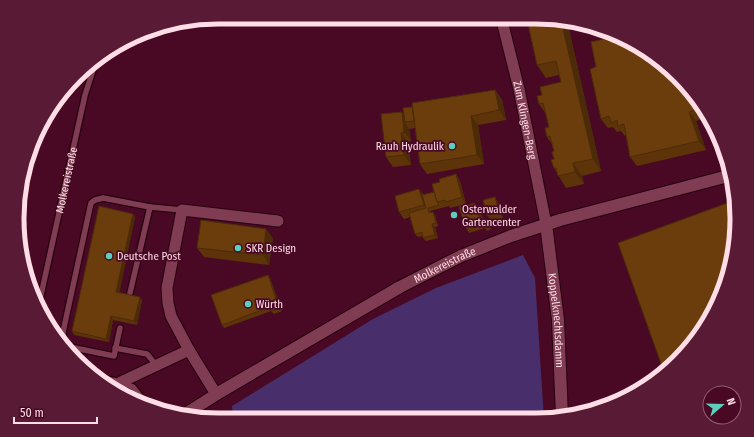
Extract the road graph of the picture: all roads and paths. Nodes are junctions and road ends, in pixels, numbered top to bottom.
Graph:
1 (503, 24) edge
2 (93, 69) edge
3 (725, 177) edge
4 (150, 207) junction
5 (182, 210) junction
6 (278, 221) dead end
7 (546, 224) junction
8 (130, 293) edge
9 (41, 297) edge
10 (120, 328) dead end
11 (64, 336) edge
12 (115, 348) junction
13 (74, 349) edge
14 (189, 350) junction
15 (156, 365) junction
16 (110, 380) edge
17 (121, 382) junction
18 (216, 394) junction
19 (141, 397) edge
20 (191, 411) edge
21 (562, 411) edge

1 - 7 street, Zum Klingen-Berg
2 - 9 lane, Molkereistraße
3 - 7 street, Molkereistraße
4 - 5 lane
4 - 8 lane
4 - 11 lane
5 - 6 street
5 - 14 street
7 - 18 street, Molkereistraße
7 - 21 street, Koppelknechtsdamm
10 - 12 lane
12 - 13 lane
12 - 15 lane
14 - 15 street
14 - 18 street
15 - 17 street
16 - 17 lane
17 - 19 lane
18 - 20 street, Molkereistraße

